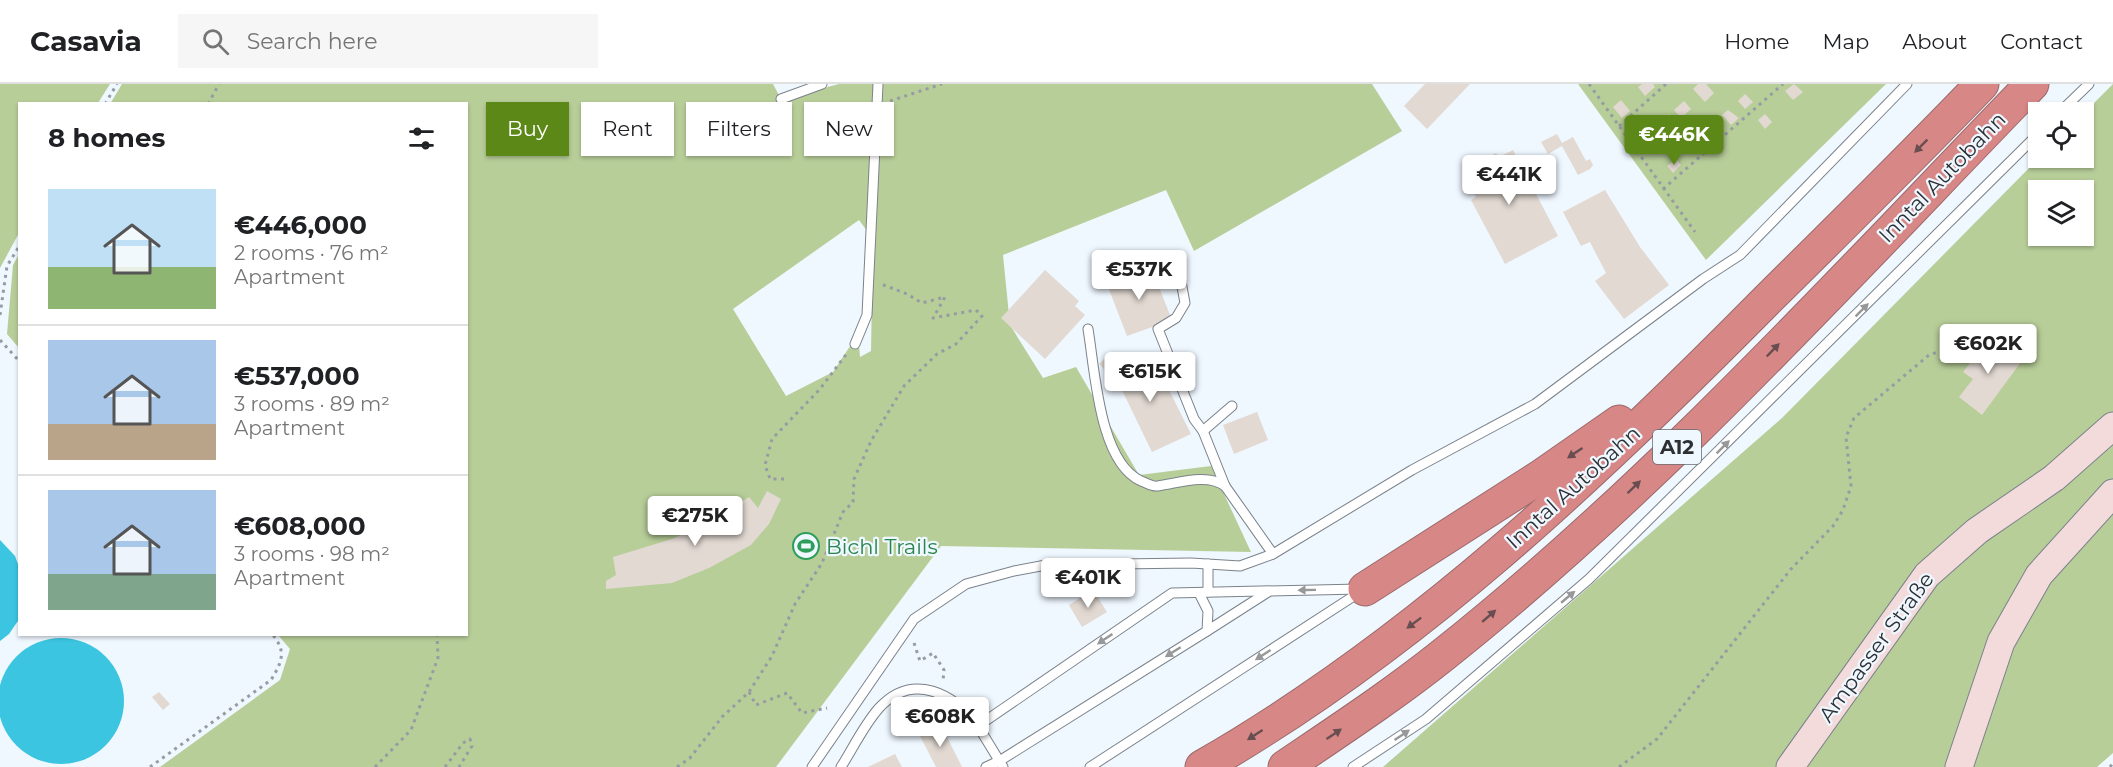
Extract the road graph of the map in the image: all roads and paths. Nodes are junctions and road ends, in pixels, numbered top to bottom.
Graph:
1 (117, 84) edge
2 (219, 84) edge
3 (822, 84) edge
4 (878, 84) edge
5 (942, 84) edge
6 (1589, 84) edge
7 (1666, 84) edge
8 (1783, 84) edge
9 (1907, 84) edge
10 (1982, 84) edge
11 (2031, 84) edge
12 (2089, 84) edge
13 (781, 99) dead end
14 (106, 102) edge
15 (209, 102) edge
16 (877, 102) edge
17 (889, 102) edge
18 (2070, 102) edge
19 (1619, 126) junction
20 (2028, 144) edge
21 (874, 156) edge
22 (1664, 189) junction
23 (1695, 232) dead end
24 (18, 248) edge
25 (1180, 276) dead end
26 (868, 280) junction
27 (0, 315) edge
28 (1089, 329) dead end
29 (0, 340) edge
30 (855, 344) joint
31 (1975, 345) dead end
32 (18, 359) edge
33 (1693, 375) junction
34 (1232, 406) dead end
35 (2113, 426) edge
36 (1203, 431) junction
37 (784, 479) dead end
38 (1226, 486) junction
39 (2113, 493) edge
40 (1273, 554) junction
41 (1208, 564) junction
42 (1365, 589) junction
43 (1270, 591) junction
44 (1203, 592) junction
45 (908, 628) junction
46 (1207, 631) junction
47 (273, 636) edge
48 (437, 636) edge
49 (749, 692) junction
50 (942, 693) junction
51 (827, 708) dead end
52 (978, 726) junction
53 (1002, 764) edge
54 (150, 767) edge
55 (375, 767) edge
56 (445, 767) edge
57 (459, 767) edge
58 (677, 767) edge
59 (812, 767) edge
60 (841, 767) edge
61 (986, 767) edge
62 (1090, 767) edge
63 (1202, 767) edge
64 (1285, 767) edge
65 (1353, 767) edge
66 (1619, 767) edge
67 (1790, 767) edge
68 (1959, 767) edge

1 - 14 path
2 - 15 path
3 - 13 lane
4 - 16 lane
5 - 17 path
6 - 19 path
7 - 19 path
8 - 22 path
9 - 40 lane
10 -> 33 highway, Inntal Autobahn / A12
64 -> 11 highway, Inntal Autobahn / A12
12 - 18 lane
19 - 22 path
65 -> 20 lane
21 - 26 lane
22 - 23 path
24 - 27 path
25 - 36 lane
26 - 30 lane
26 - 49 path
28 - 38 lane
29 - 32 path
30 - 37 path
31 - 66 path
33 -> 42 highway
33 -> 63 highway, Inntal Autobahn / A12
34 - 36 lane
35 - 67 main road, Ampasser Straße
36 - 38 lane
38 - 40 lane
39 - 68 main road
40 - 41 lane
41 - 44 lane
41 - 45 lane
42 -> 43 lane
42 -> 62 lane
43 - 44 lane
43 - 46 lane
44 - 46 lane
44 -> 52 lane
45 - 50 path
45 - 59 lane
46 -> 53 lane
47 - 54 path
48 - 55 path
49 - 51 path
49 - 58 path
50 - 52 lane
50 - 60 lane
52 - 53 lane
53 - 61 lane
56 - 57 path

